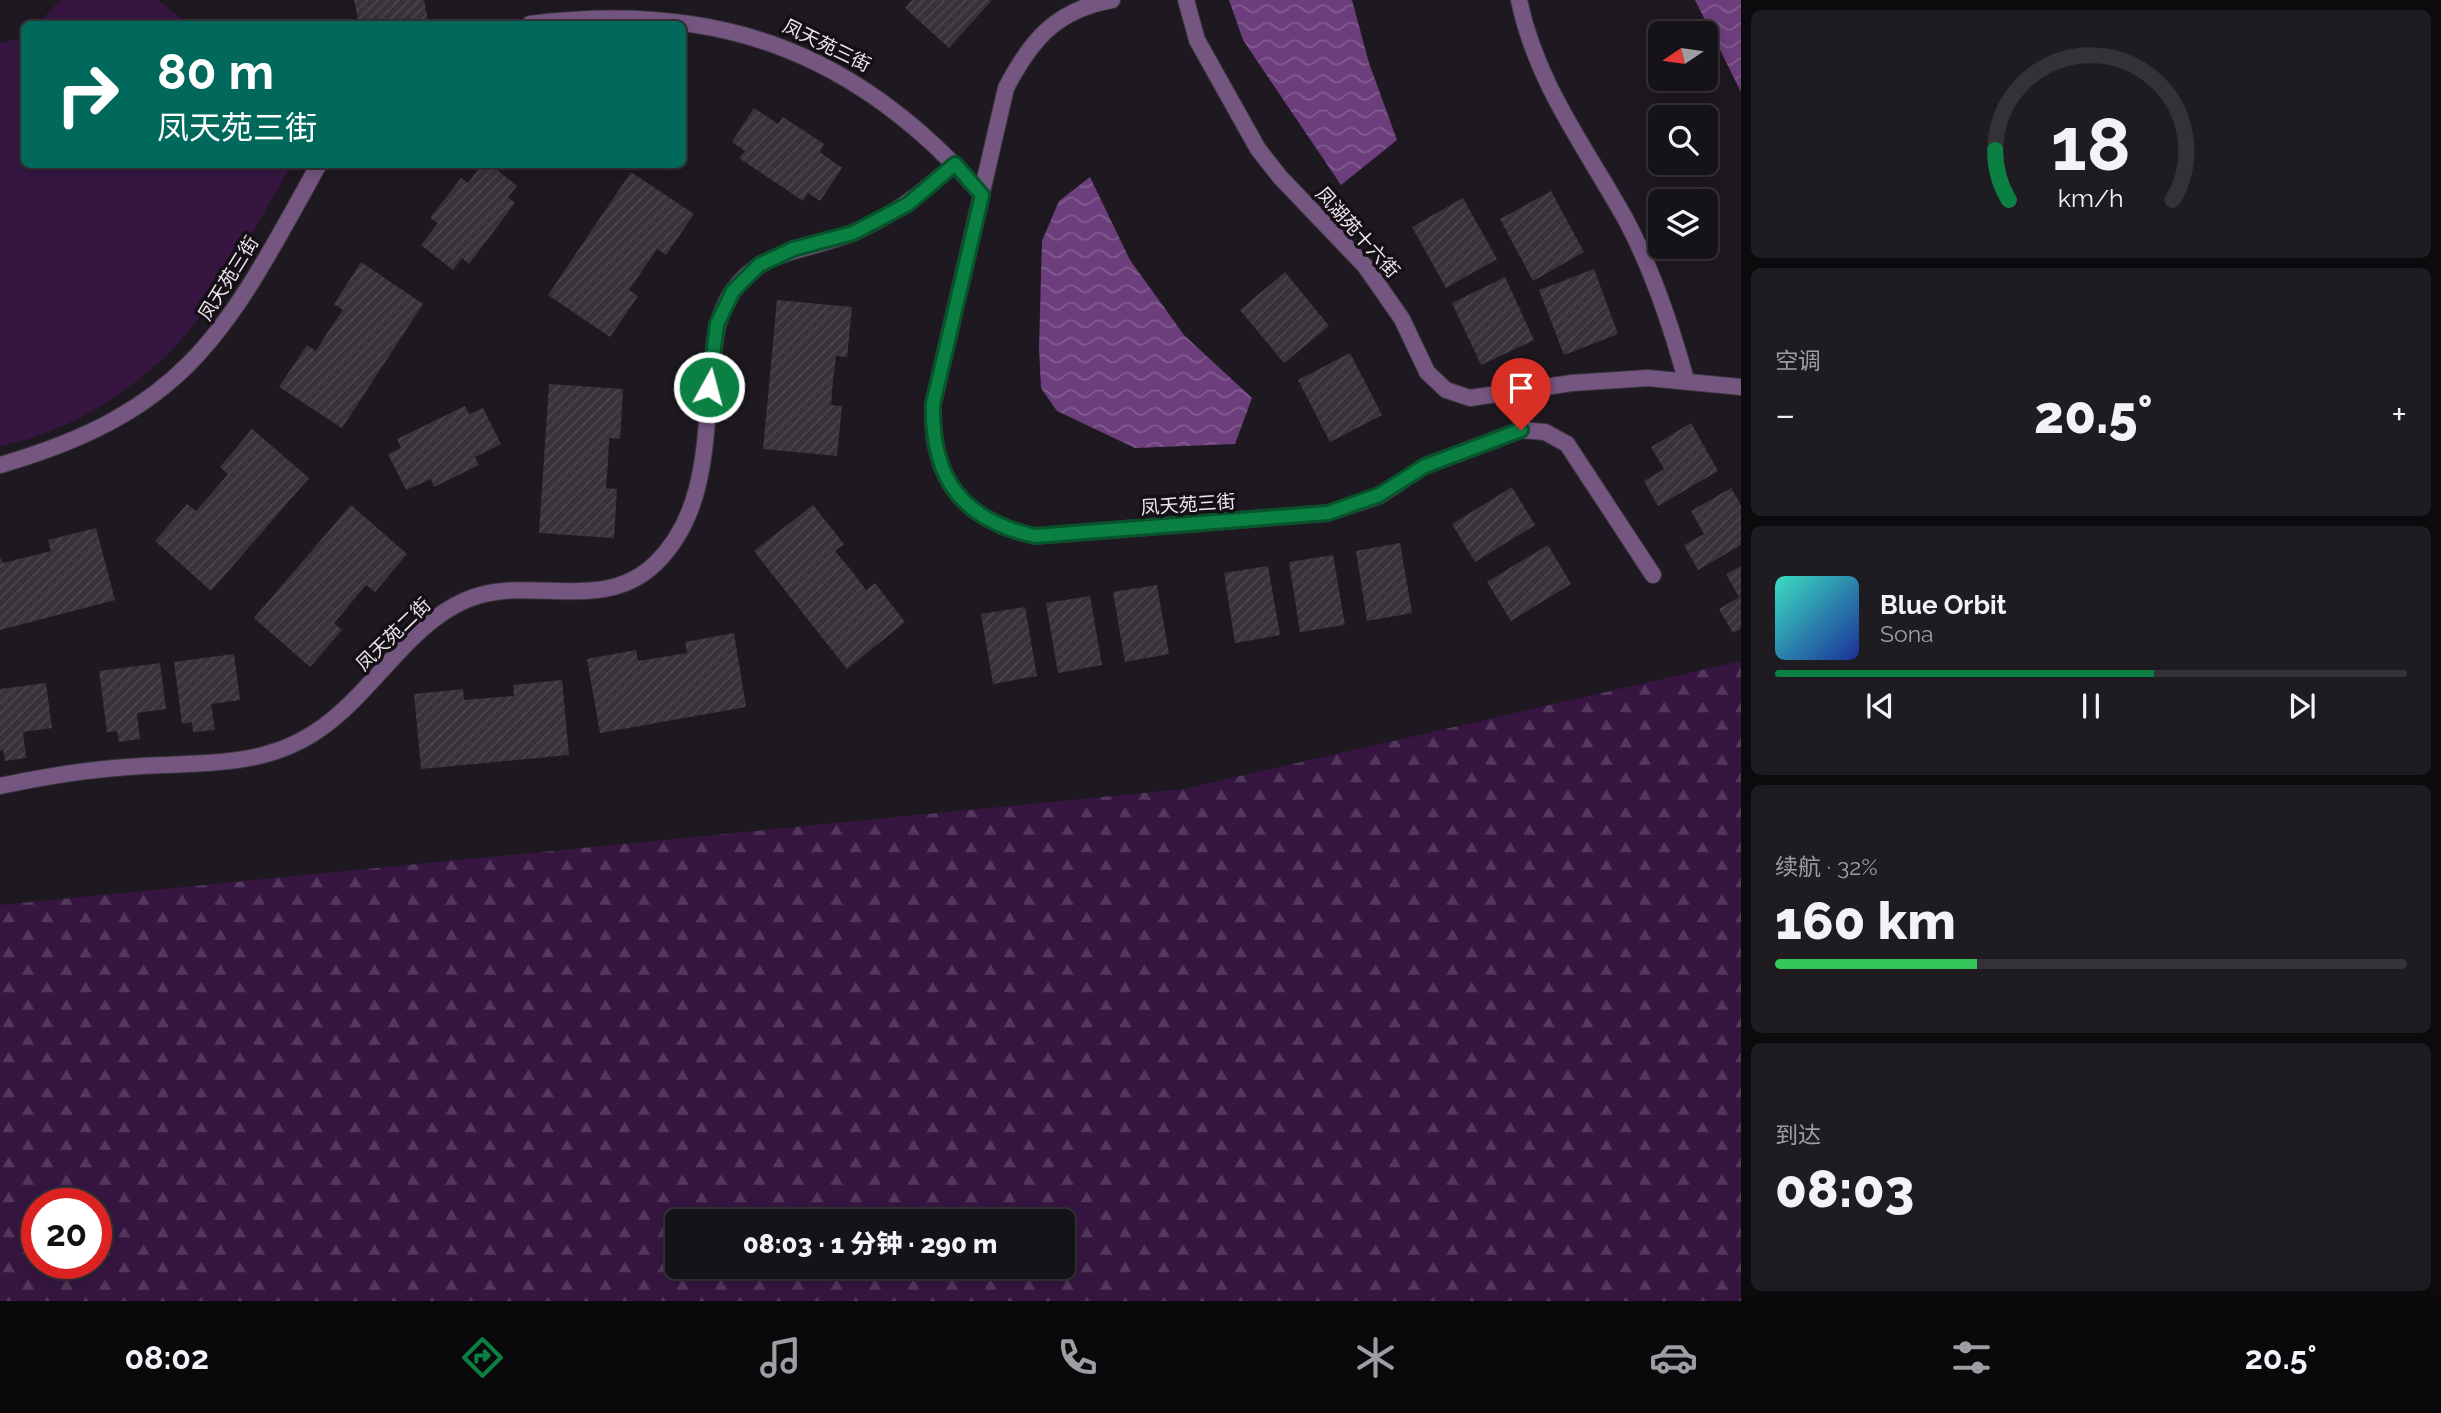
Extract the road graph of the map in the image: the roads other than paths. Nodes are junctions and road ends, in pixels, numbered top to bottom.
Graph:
1 (1112, 0) edge
2 (1186, 0) edge
3 (1519, 0) edge
4 (550, 21) edge
5 (955, 164) junction
6 (317, 168) edge
7 (982, 195) junction
8 (1686, 380) junction
9 (1741, 387) edge
10 (0, 465) edge
11 (1653, 575) dead end
12 (0, 786) edge

1 - 7 lane, 凤天苑三街
2 - 8 lane, 凤湖苑十六街
3 - 8 lane
4 - 5 lane, 凤天苑三街
5 - 7 lane, 凤天苑三街
5 - 12 lane, 凤天苑二街
6 - 10 lane, 凤天苑三街
7 - 11 lane, 凤天苑三街
8 - 9 lane, 凤湖苑十六街

